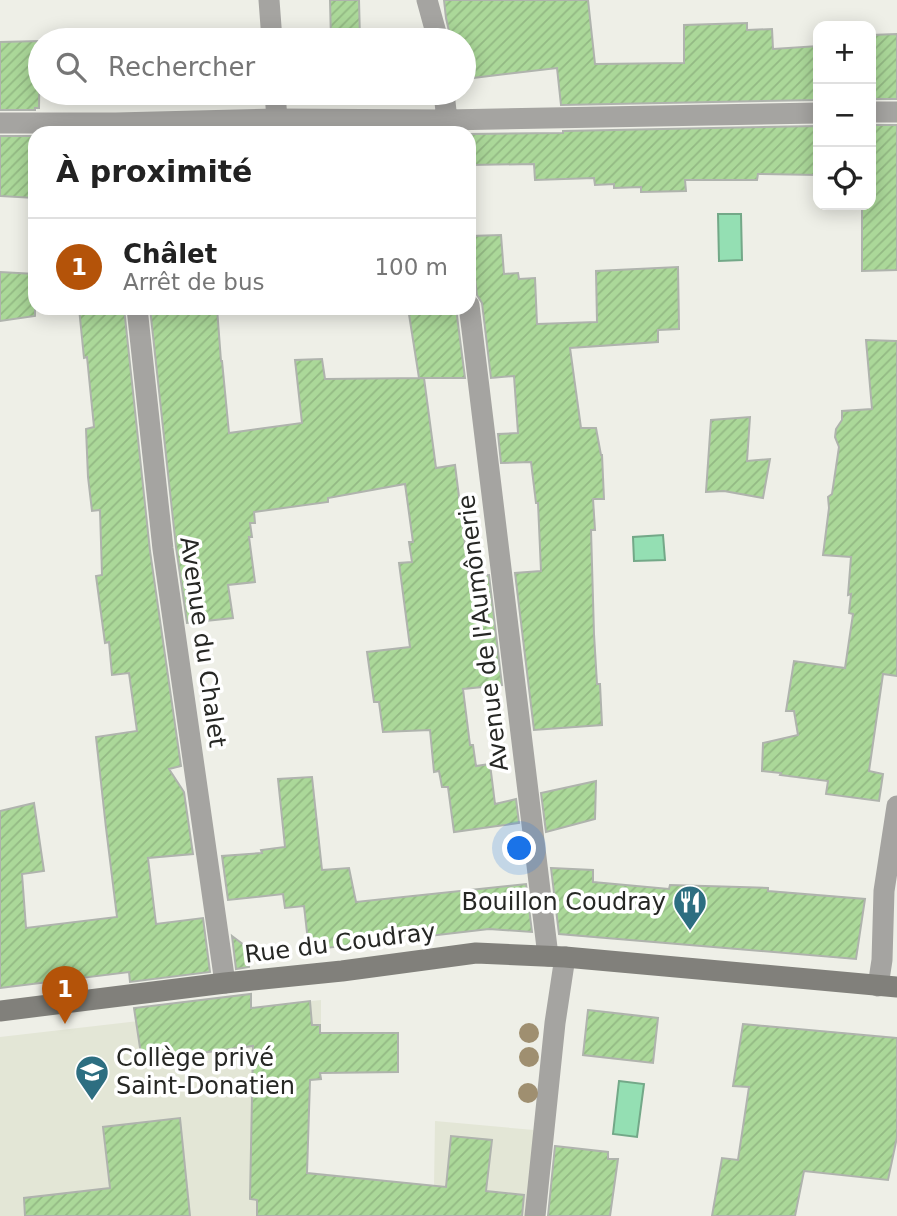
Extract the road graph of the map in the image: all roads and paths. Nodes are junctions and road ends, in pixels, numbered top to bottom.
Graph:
1 (269, 0) edge
2 (427, 0) edge
3 (271, 28) edge
4 (435, 28) edge
5 (275, 105) edge
6 (445, 105) edge
7 (876, 112) edge
8 (897, 112) edge
9 (813, 113) edge
10 (276, 120) junction
11 (0, 123) edge
12 (70, 126) edge
13 (157, 126) edge
14 (423, 126) edge
15 (447, 126) edge
16 (474, 126) edge
17 (138, 315) edge
18 (470, 315) edge
19 (897, 806) edge
20 (557, 956) junction
21 (225, 983) junction
22 (888, 987) edge
23 (0, 1011) edge
24 (535, 1216) edge

1 - 3 street
2 - 4 street
5 - 10 street
6 - 15 street
7 - 8 street
9 - 16 street
10 - 13 street
10 - 14 street
11 - 12 street
17 - 21 street, Avenue du Chalet
18 - 20 street, Avenue de l'Aumônerie
19 - 22 street
20 - 21 street, Rue du Coudray
20 - 22 street, Rue du Coudray
20 - 24 street, Avenue de l'Aumônerie
21 - 23 street, Rue du Coudray

